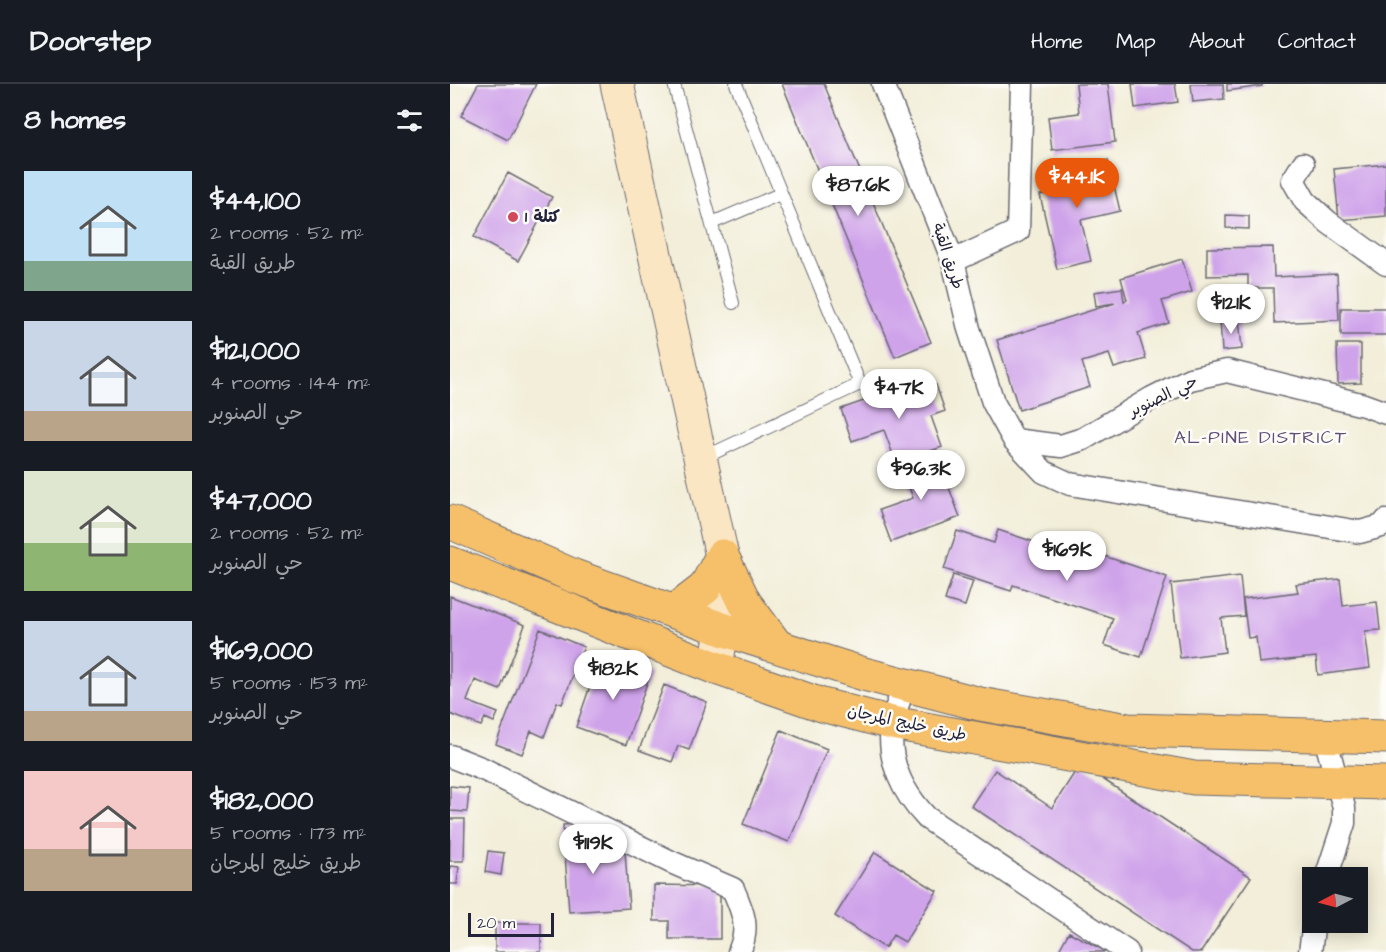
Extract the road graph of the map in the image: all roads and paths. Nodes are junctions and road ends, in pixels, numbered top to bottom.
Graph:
1 (617, 84) edge
2 (675, 84) edge
3 (736, 84) edge
4 (883, 84) edge
5 (1022, 84) edge
6 (1304, 164) dead end
7 (780, 194) junction
8 (712, 223) junction
9 (953, 261) junction
10 (1386, 264) edge
11 (733, 303) dead end
12 (1386, 413) edge
13 (1014, 440) junction
14 (700, 460) junction
15 (450, 522) edge
16 (1386, 522) edge
17 (722, 556) junction
18 (450, 563) edge
19 (675, 611) junction
20 (722, 629) junction
21 (777, 646) junction
22 (717, 668) junction
23 (905, 684) junction
24 (892, 723) junction
25 (1325, 737) junction
26 (1386, 737) edge
27 (450, 756) edge
28 (1338, 783) junction
29 (1386, 783) edge
30 (1330, 867) edge
31 (1313, 933) edge
32 (739, 952) edge
33 (1127, 952) edge
34 (1310, 952) edge

1 - 14 street
2 - 8 lane
3 - 7 lane
4 - 9 street, طريق القبة
5 - 9 street
6 - 10 street
7 - 8 lane
7 - 14 lane
8 - 11 lane
9 - 13 street, طريق القبة
12 - 13 street, حي الصنوبر
13 - 16 street
14 - 17 street
15 - 19 main road, طريق خليج المرجان
17 - 19 main road
17 - 20 street
17 - 21 main road
18 - 22 main road, طريق خليج المرجان
19 - 20 main road, طريق خليج المرجان
20 - 21 main road, طريق خليج المرجان
20 - 22 street
21 - 23 main road, طريق خليج المرجان
22 - 24 main road, طريق خليج المرجان
23 - 24 street
23 - 25 main road, طريق خليج المرجان
24 - 28 main road, طريق خليج المرجان
24 - 33 street
25 - 26 main road, طريق خليج المرجان
25 - 28 street
27 - 32 street
28 - 29 main road, طريق خليج المرجان
28 - 30 street
31 - 34 street

